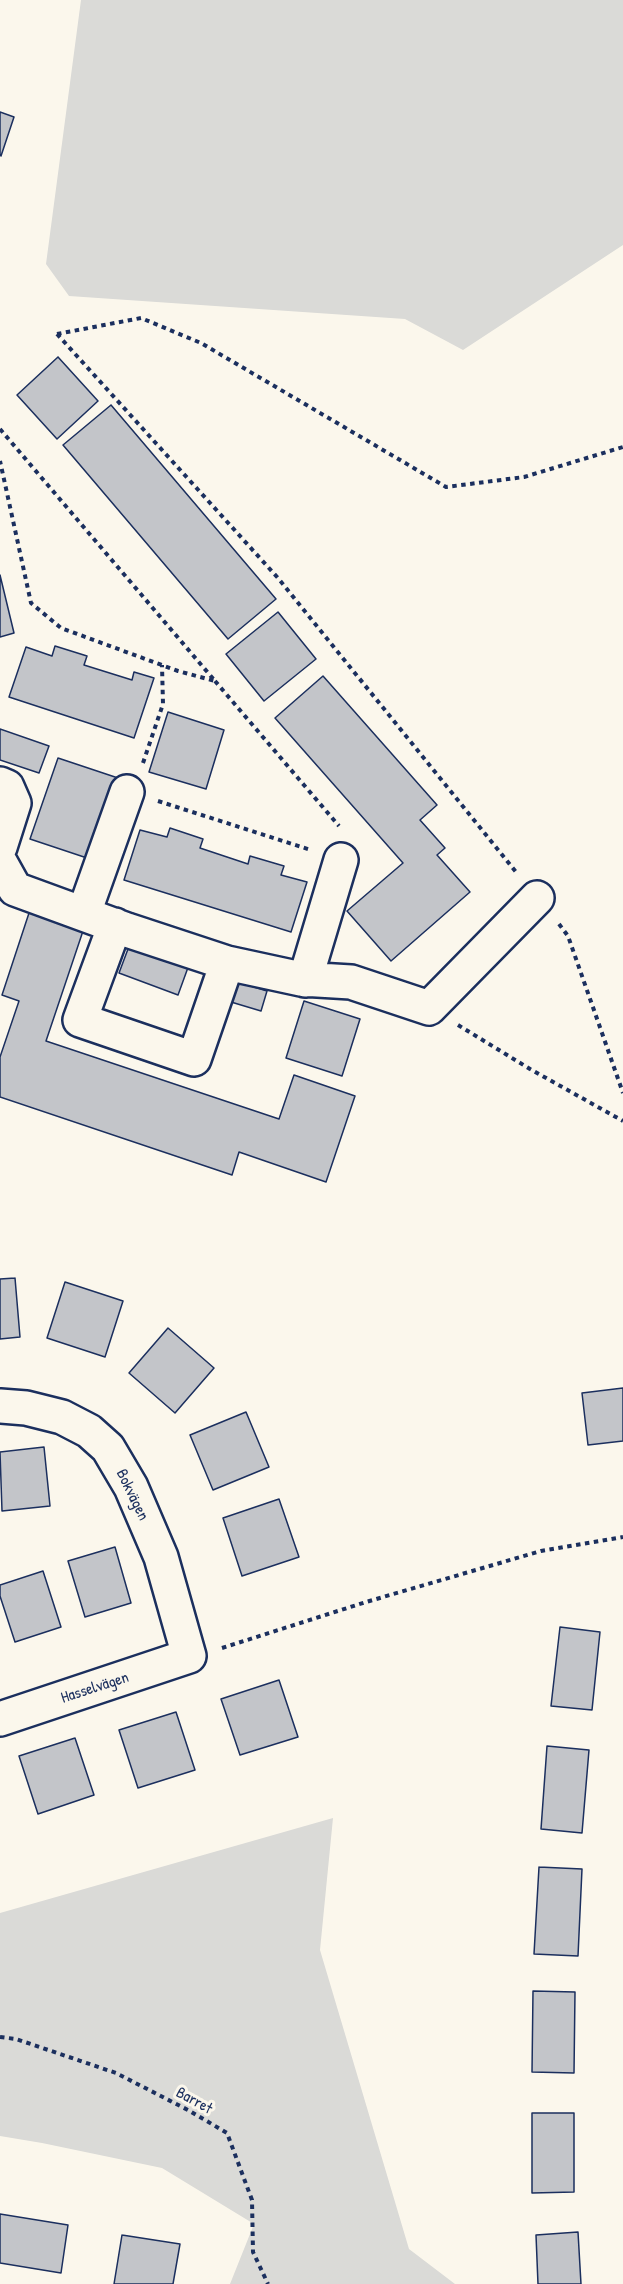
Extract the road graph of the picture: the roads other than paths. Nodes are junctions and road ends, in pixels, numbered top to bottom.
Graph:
1 (0, 784) edge
2 (127, 792) road end
3 (0, 847) edge
4 (341, 860) road end
5 (0, 862) edge
6 (537, 898) road end
7 (84, 914) junction
8 (115, 925) junction
9 (227, 963) junction
10 (305, 980) junction
11 (0, 1406) edge
12 (189, 1656) joint
13 (0, 1719) edge

1 - 3 street
2 - 7 street
4 - 10 street
5 - 7 street
6 - 10 street
7 - 8 street
8 - 9 street
8 - 9 street
9 - 10 street
11 - 12 street, Bokvägen
12 - 13 street, Hasselvägen

